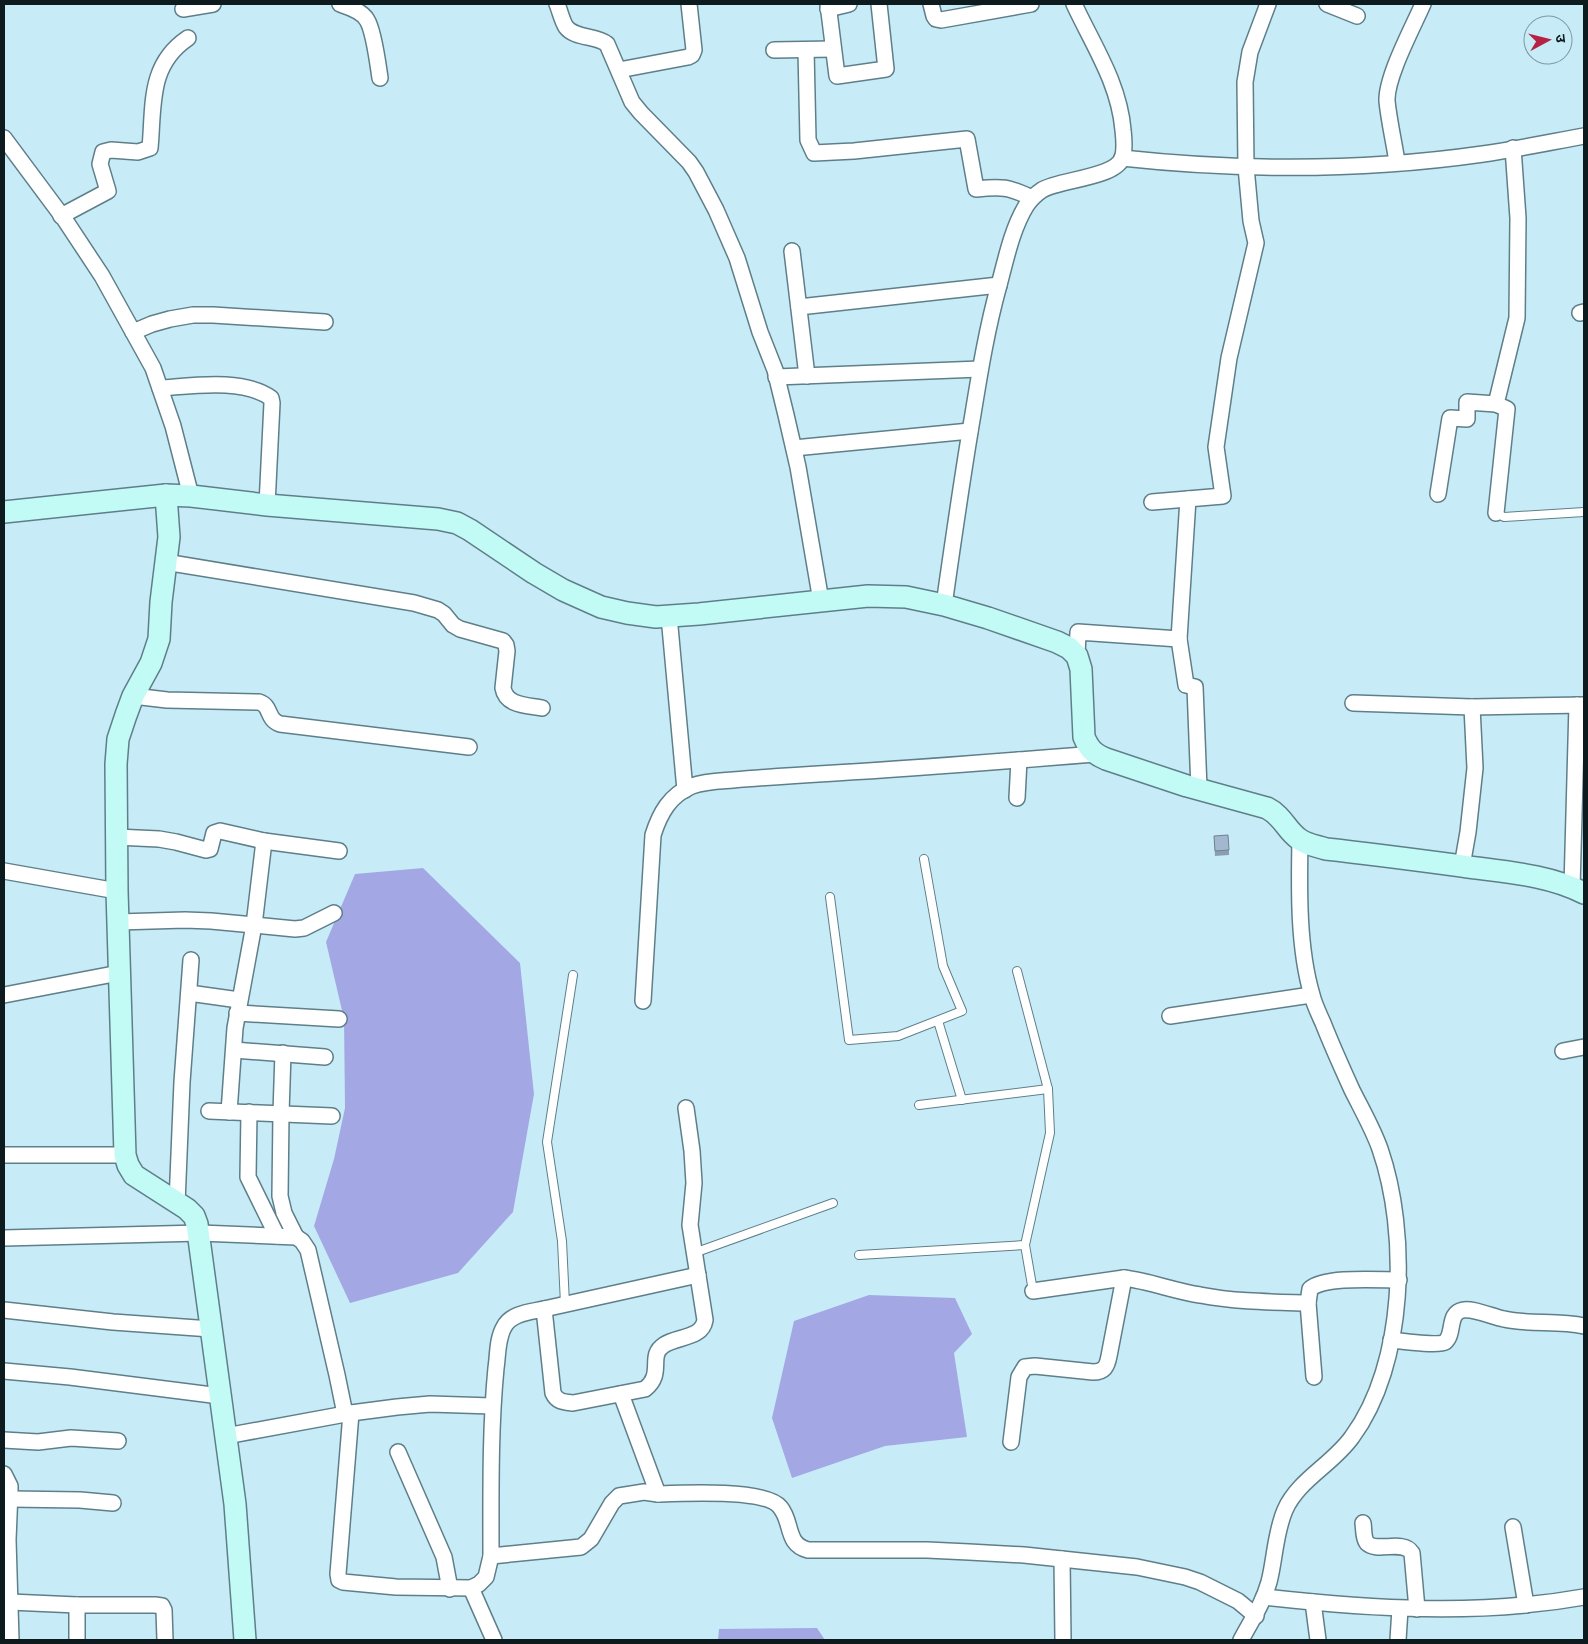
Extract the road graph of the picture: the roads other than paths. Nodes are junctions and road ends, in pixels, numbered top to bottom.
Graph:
1 (213, 4) edge
2 (340, 4) edge
3 (557, 4) edge
4 (689, 4) edge
5 (849, 4) edge
6 (879, 4) edge
7 (931, 4) edge
8 (1031, 4) edge
9 (1074, 4) edge
10 (1268, 4) edge
11 (1328, 4) edge
12 (1423, 4) edge
13 (828, 6) edge
14 (183, 9) dead end
15 (1357, 16) dead end
16 (188, 38) dead end
17 (834, 49) junction
18 (774, 50) dead end
19 (806, 50) junction
20 (619, 70) junction
21 (380, 78) dead end
22 (1584, 136) edge
23 (4, 138) edge
24 (1513, 148) junction
25 (1122, 158) junction
26 (1397, 162) junction
27 (1246, 167) junction
28 (1032, 198) junction
29 (61, 216) junction
30 (792, 251) dead end
31 (999, 285) junction
32 (798, 307) junction
33 (325, 322) dead end
34 (133, 332) junction
35 (980, 369) junction
36 (807, 376) junction
37 (776, 377) junction
38 (160, 388) junction
39 (1496, 404) junction
40 (970, 431) junction
41 (794, 448) junction
42 (1438, 494) dead end
43 (166, 495) junction
44 (191, 496) junction
45 (1188, 499) junction
46 (1152, 502) dead end
47 (267, 505) junction
48 (4, 512) edge
49 (1584, 512) edge
50 (1496, 513) joint
51 (165, 562) junction
52 (821, 601) junction
53 (944, 605) junction
54 (669, 616) junction
55 (1178, 639) junction
56 (1077, 656) junction
57 (133, 696) junction
58 (1353, 703) dead end
59 (1581, 705) edge
60 (1472, 707) junction
61 (542, 708) dead end
62 (469, 747) dead end
63 (1094, 754) junction
64 (1019, 760) junction
65 (1198, 789) junction
66 (685, 790) junction
67 (1017, 798) dead end
68 (116, 837) junction
69 (1300, 840) junction
70 (264, 841) junction
71 (339, 851) dead end
72 (924, 859) dead end
73 (1462, 866) junction
74 (4, 872) edge
75 (1578, 890) edge
76 (117, 891) junction
77 (830, 897) dead end
78 (334, 913) dead end
79 (118, 922) junction
80 (254, 925) junction
81 (192, 960) dead end
82 (1017, 971) dead end
83 (119, 974) junction
84 (573, 975) dead end
85 (189, 993) junction
86 (1312, 994) junction
87 (4, 995) edge
88 (643, 1001) dead end
89 (238, 1006) junction
90 (1170, 1016) dead end
91 (339, 1019) dead end
92 (938, 1021) junction
93 (1584, 1047) edge
94 (234, 1050) junction
95 (1563, 1051) dead end
96 (283, 1053) junction
97 (325, 1057) dead end
98 (1048, 1089) junction
99 (962, 1100) junction
100 (919, 1105) dead end
101 (686, 1108) dead end
102 (209, 1111) dead end
103 (229, 1112) junction
104 (249, 1112) junction
105 (281, 1113) junction
106 (332, 1116) dead end
107 (4, 1155) edge
108 (125, 1156) junction
109 (177, 1203) junction
110 (833, 1203) dead end
111 (200, 1233) junction
112 (277, 1236) junction
113 (296, 1237) junction
114 (4, 1238) edge
115 (1025, 1244) junction
116 (694, 1252) junction
117 (859, 1255) dead end
118 (698, 1274) junction
119 (1124, 1278) junction
120 (1399, 1280) junction
121 (1033, 1291) joint
122 (1308, 1303) junction
123 (565, 1304) junction
124 (544, 1309) junction
125 (4, 1310) edge
126 (1584, 1326) edge
127 (211, 1329) junction
128 (1391, 1340) junction
129 (4, 1371) edge
130 (1314, 1377) dead end
131 (621, 1394) junction
132 (220, 1396) junction
133 (492, 1406) junction
134 (348, 1413) junction
135 (226, 1436) junction
136 (4, 1440) edge
137 (118, 1441) dead end
138 (1011, 1442) dead end
139 (398, 1452) dead end
140 (4, 1474) edge
141 (658, 1494) junction
142 (10, 1500) junction
143 (113, 1502) dead end
144 (1363, 1523) dead end
145 (1513, 1527) dead end
146 (491, 1556) junction
147 (1062, 1559) junction
148 (471, 1588) junction
149 (450, 1589) junction
150 (1584, 1597) edge
151 (1264, 1598) junction
152 (10, 1602) junction
153 (1313, 1602) junction
154 (77, 1605) junction
155 (1526, 1605) junction
156 (1400, 1609) junction
157 (1416, 1609) junction
158 (1256, 1616) junction
159 (10, 1640) edge
160 (78, 1640) edge
161 (165, 1640) edge
162 (245, 1640) edge
163 (494, 1640) edge
164 (1063, 1640) edge
165 (1240, 1640) edge
166 (1318, 1640) edge
167 (1398, 1640) edge

1 - 14 street
2 - 21 street
3 - 20 street
4 - 20 street
5 - 13 street
6 - 17 street
7 - 8 street
9 - 25 street
10 - 27 street
11 - 15 street
12 - 26 street
13 - 17 street
16 - 29 street
17 - 19 street
18 - 19 street
19 - 28 street
20 - 37 street
22 - 24 street
23 - 29 street
24 - 26 street
24 - 39 street
25 - 27 street
25 - 28 street
26 - 27 street
27 - 45 street
28 - 31 street
29 - 34 street
30 - 32 street
31 - 32 street
31 - 35 street
32 - 36 street
33 - 34 street
34 - 38 street
35 - 36 street
35 - 40 street
36 - 37 street
37 - 41 street
38 - 44 street
38 - 47 street
39 - 42 street
39 - 50 street
40 - 41 street
40 - 53 street
41 - 52 street
43 - 44 street
43 - 48 street
43 - 51 street
44 - 47 street
45 - 46 street
45 - 55 street
47 - 54 street
49 - 50 lane
51 - 57 street
51 - 61 street
52 - 53 street
52 - 54 street
53 - 56 street
54 - 66 street
55 - 56 street
55 - 65 street
56 - 63 street
57 - 62 street
57 - 68 street
58 - 60 street
59 - 60 street
59 - 75 street
60 - 73 street
63 - 64 street
63 - 65 street
64 - 66 street
64 - 67 street
65 - 69 street
66 - 88 street
68 - 70 street
68 - 76 street
69 - 73 street
69 - 86 street
70 - 71 street
70 - 80 street
72 - 92 lane
73 - 75 street
74 - 76 street
76 - 79 street
77 - 92 lane
78 - 80 street
79 - 80 street
79 - 83 street
80 - 89 street
81 - 85 street
82 - 98 lane
83 - 87 street
83 - 108 street
84 - 123 lane
85 - 89 street
85 - 109 street
86 - 90 street
86 - 120 street
89 - 91 street
89 - 94 street
92 - 99 lane
93 - 95 street
94 - 96 street
94 - 103 street
96 - 97 street
96 - 105 street
98 - 99 lane
98 - 115 lane
99 - 100 lane
101 - 116 street
102 - 103 street
103 - 104 street
104 - 105 street
104 - 112 street
105 - 106 street
105 - 113 street
107 - 108 street
108 - 109 street
109 - 111 street
110 - 116 lane
111 - 112 street
111 - 114 street
111 - 127 street
112 - 113 street
113 - 134 street
115 - 117 lane
115 - 121 lane
116 - 118 street
118 - 123 street
118 - 131 street
119 - 121 street
119 - 122 street
119 - 138 street
120 - 122 street
120 - 128 street
122 - 130 street
123 - 124 street
124 - 131 street
124 - 133 street
125 - 127 street
126 - 128 street
127 - 132 street
128 - 151 street
129 - 132 street
131 - 141 street
132 - 135 street
133 - 134 street
133 - 146 street
134 - 135 street
134 - 149 street
135 - 162 street
136 - 137 street
139 - 149 street
140 - 142 street
141 - 146 street
141 - 147 street
142 - 143 street
142 - 152 street
144 - 157 street
145 - 155 street
146 - 148 street
147 - 158 street
147 - 164 street
148 - 149 street
148 - 163 street
150 - 155 street
151 - 153 street
151 - 158 street
152 - 154 street
152 - 159 street
153 - 156 street
153 - 166 street
154 - 160 street
154 - 161 street
155 - 157 street
156 - 157 street
156 - 167 street
158 - 165 street

